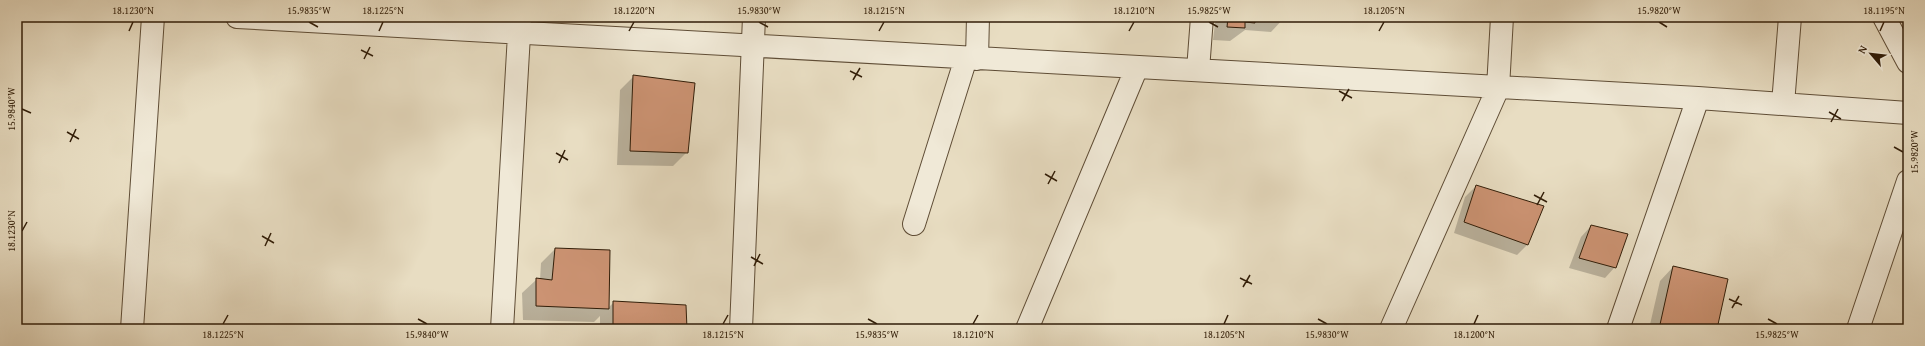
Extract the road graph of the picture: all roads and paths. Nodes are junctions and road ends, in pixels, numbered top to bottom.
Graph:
1 (153, 17) edge
2 (237, 17) edge
3 (754, 17) edge
4 (978, 17) edge
5 (1202, 17) edge
6 (1502, 17) edge
7 (1790, 17) edge
8 (1884, 17) edge
9 (520, 25) edge
10 (754, 46) junction
11 (971, 58) junction
12 (1908, 62) edge
13 (1137, 67) junction
14 (1198, 70) junction
15 (1498, 88) junction
16 (1698, 98) junction
17 (1783, 104) junction
18 (1908, 113) edge
19 (1908, 181) edge
20 (914, 224) dead end
21 (132, 329) edge
22 (502, 329) edge
23 (741, 329) edge
24 (1027, 329) edge
25 (1391, 329) edge
26 (1618, 329) edge
27 (1858, 329) edge

1 - 21 street
2 - 9 street
3 - 10 street
4 - 11 street
5 - 14 street
6 - 15 street
7 - 17 street
8 - 12 street
9 - 10 street
9 - 22 street
10 - 11 street
10 - 23 street
11 - 13 street
11 - 20 street
13 - 14 street
13 - 24 street
14 - 15 street
15 - 16 street
15 - 25 street
16 - 17 street
16 - 26 street
17 - 18 street
19 - 27 street

